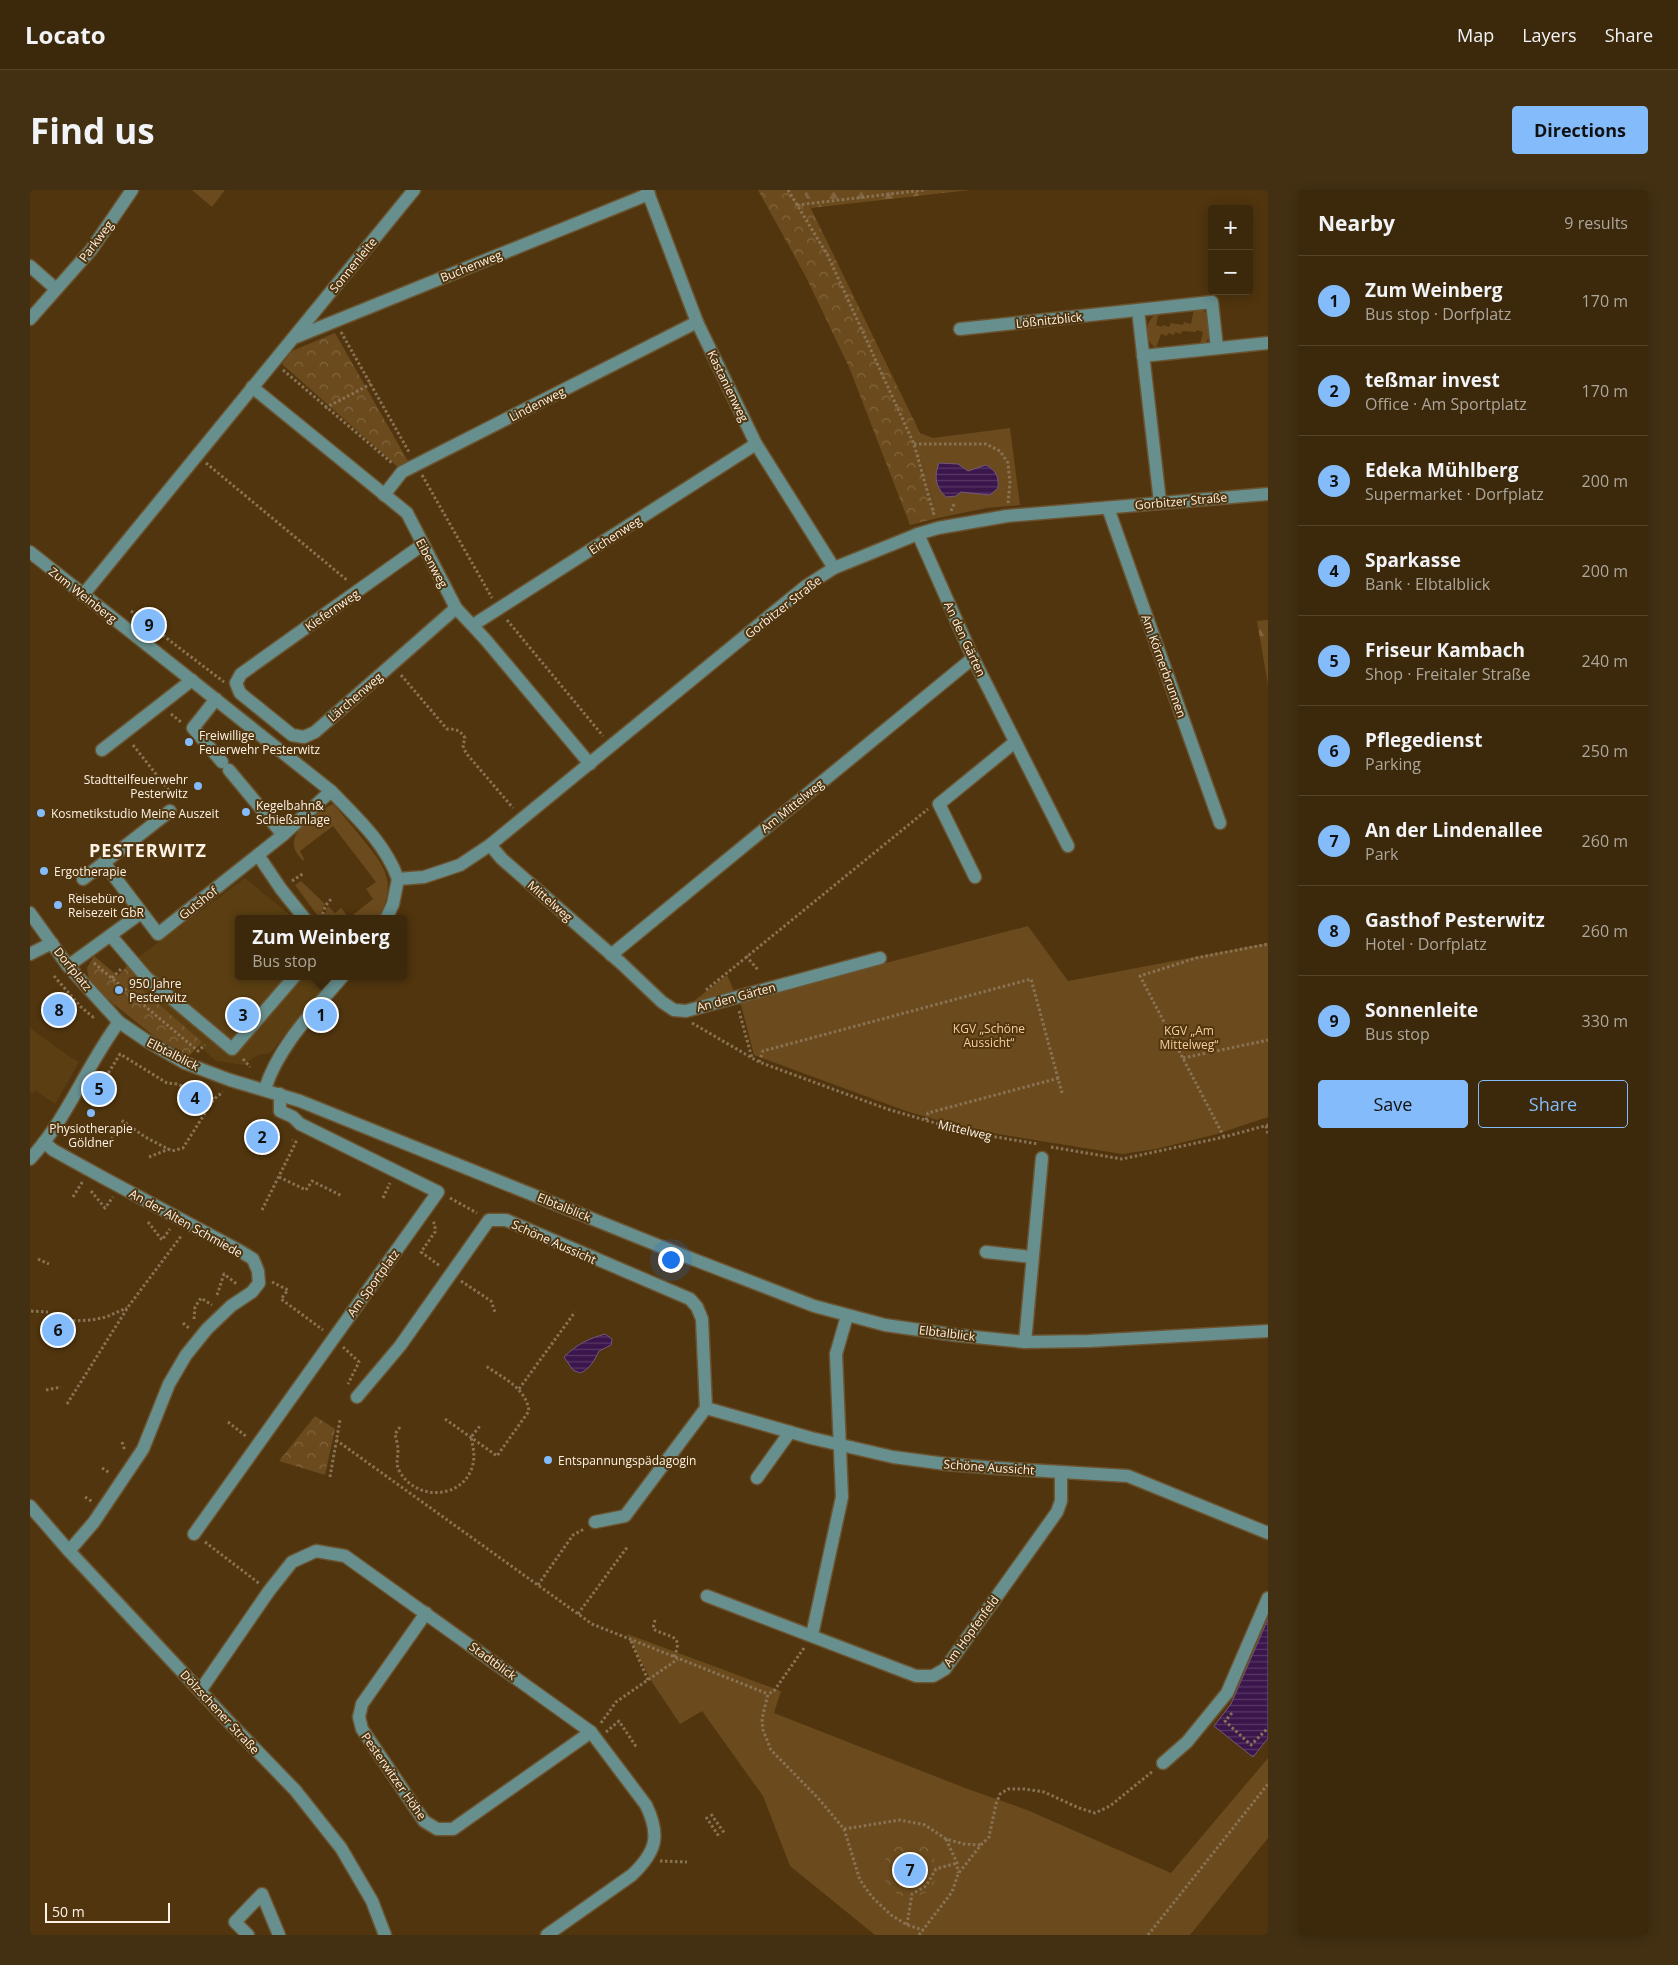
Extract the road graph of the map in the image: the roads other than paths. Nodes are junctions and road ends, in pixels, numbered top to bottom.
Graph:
1 (132, 190) edge
2 (414, 190) edge
3 (648, 192) edge
4 (30, 266) edge
5 (56, 289) junction
6 (1138, 310) junction
7 (30, 319) edge
8 (697, 322) junction
9 (960, 329) dead end
10 (294, 338) junction
11 (1268, 343) edge
12 (1217, 348) junction
13 (1143, 356) junction
14 (252, 387) junction
15 (756, 444) junction
16 (1268, 494) edge
17 (384, 495) junction
18 (1160, 502) junction
19 (1108, 508) junction
20 (918, 534) junction
21 (422, 545) junction
22 (30, 552) edge
23 (834, 568) junction
24 (83, 595) junction
25 (456, 608) junction
26 (473, 625) junction
27 (973, 658) junction
28 (192, 680) junction
29 (240, 693) joint
30 (216, 699) junction
31 (1015, 742) junction
32 (102, 750) dead end
33 (590, 764) junction
34 (331, 791) junction
35 (170, 811) road end
36 (1220, 823) dead end
37 (284, 835) junction
38 (490, 845) junction
39 (1068, 846) dead end
40 (258, 855) junction
41 (104, 863) junction
42 (974, 878) dead end
43 (398, 879) junction
44 (83, 880) dead end
45 (141, 913) junction
46 (30, 914) edge
47 (302, 915) edge
48 (388, 915) edge
49 (111, 936) junction
50 (52, 943) junction
51 (30, 954) edge
52 (611, 955) junction
53 (880, 958) dead end
54 (68, 966) junction
55 (292, 980) edge
56 (340, 980) edge
57 (119, 1022) junction
58 (265, 1089) junction
59 (280, 1094) junction
60 (44, 1142) junction
61 (1042, 1158) dead end
62 (30, 1159) edge
63 (986, 1252) dead end
64 (1032, 1257) junction
65 (847, 1316) junction
66 (1268, 1331) edge
67 (1024, 1342) junction
68 (357, 1397) dead end
69 (706, 1408) junction
70 (790, 1432) junction
71 (840, 1445) junction
72 (1061, 1472) junction
73 (757, 1478) dead end
74 (30, 1506) edge
75 (595, 1522) dead end
76 (1268, 1533) edge
77 (194, 1534) road end
78 (69, 1551) junction
79 (707, 1596) dead end
80 (1268, 1598) edge
81 (426, 1613) junction
82 (810, 1638) junction
83 (200, 1691) junction
84 (598, 1730) junction
85 (1164, 1762) dead end
86 (248, 1935) edge
87 (279, 1935) edge
88 (385, 1935) edge
89 (547, 1935) edge

1 - 5 street, Parkweg
2 - 10 street, Sonnenleite
3 - 8 street, Kastanienweg
3 - 10 street, Buchenweg
4 - 5 street
5 - 7 street, Parkweg
6 - 9 street, Lößnitzblick
6 - 12 street, Lößnitzblick
6 - 13 street
8 - 15 street, Kastanienweg
8 - 17 street, Lindenweg
10 - 14 street, Sonnenleite
11 - 12 street
12 - 13 street
13 - 18 street
14 - 17 street, Eibenweg
14 - 24 street, Sonnenleite
15 - 23 street, Kastanienweg
15 - 26 street, Eichenweg
16 - 18 street, Gorbitzer Straße
17 - 21 street, Eibenweg
18 - 19 street, Gorbitzer Straße
19 - 20 street, Gorbitzer Straße
19 - 36 street, Am Körnerbrunnen
20 - 23 street, Gorbitzer Straße
20 - 27 street, An den Gärten
21 - 25 street, Eibenweg
21 - 29 street, Kiefernweg
22 - 24 street, Zum Weinberg
23 - 33 street, Gorbitzer Straße
24 - 28 street, Zum Weinberg
25 - 26 street, Eibenweg
25 - 29 street, Lärchenweg
26 - 33 street, Eibenweg
27 - 31 street, An den Gärten
27 - 52 street, Am Mittelweg
28 - 30 street, Zum Weinberg
28 - 32 street
30 - 34 street, Zum Weinberg
30 - 37 street
31 - 39 street, An den Gärten
31 - 42 street
33 - 38 street, Gorbitzer Straße
34 - 37 street
34 - 43 street, Zum Weinberg
35 - 41 street
37 - 40 street
38 - 43 street, Gorbitzer Straße
38 - 52 street, Mittelweg
40 - 45 street, Gutshof
40 - 47 street
41 - 44 street
41 - 45 street, Gutshof
43 - 48 street
45 - 49 street
46 - 50 street, Dorfplatz
49 - 54 street
49 - 55 street
50 - 51 street
50 - 54 street, Dorfplatz
52 - 53 street, An den Gärten
54 - 57 street, Dorfplatz
56 - 58 street
57 - 58 street, Elbtalblick
57 - 60 street
58 - 59 street, Elbtalblick
59 - 65 street, Elbtalblick
59 - 77 street, Am Sportplatz
60 - 62 street
60 - 78 street, An der Alten Schmiede
61 - 64 street
63 - 64 street
64 - 67 street
65 - 67 street, Elbtalblick
65 - 71 street
66 - 67 street, Elbtalblick
68 - 69 street, Schöne Aussicht
69 - 70 street, Schöne Aussicht
69 - 75 street
70 - 71 street, Schöne Aussicht
70 - 73 street
71 - 72 street, Schöne Aussicht
71 - 82 street
72 - 76 street, Schöne Aussicht
72 - 82 street, Am Hopfenfeld
74 - 78 street, Dölzschener Straße
78 - 83 street, Dölzschener Straße
79 - 82 street, Am Hopfenfeld
80 - 85 street
81 - 83 street, Stadtblick
81 - 84 street, Stadtblick
81 - 84 street, Pesterwitzer Höhe
83 - 88 street, Dölzschener Straße
84 - 89 street, Stadtblick
86 - 87 street

